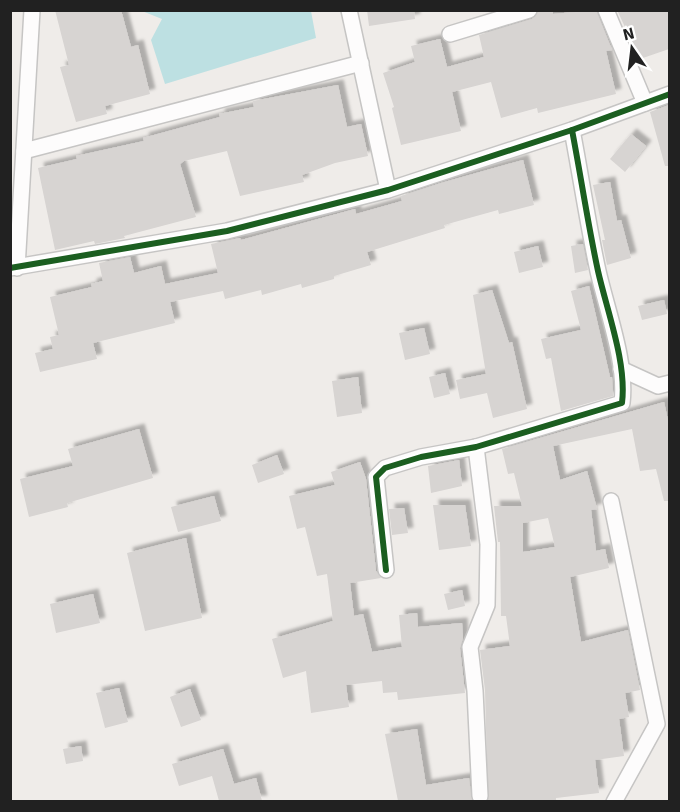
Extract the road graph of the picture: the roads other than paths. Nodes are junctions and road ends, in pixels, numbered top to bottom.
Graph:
1 (32, 10) edge
2 (349, 10) edge
3 (528, 10) edge
4 (606, 10) edge
5 (450, 34) dead end
6 (361, 63) junction
7 (669, 94) edge
8 (645, 103) junction
9 (572, 130) junction
10 (24, 151) junction
11 (388, 190) junction
12 (14, 268) edge
13 (621, 369) junction
14 (669, 383) edge
15 (476, 447) junction
16 (611, 501) dead end
17 (386, 570) dead end
18 (480, 796) dead end
19 (614, 801) edge

1 - 10 street
2 - 6 street
3 - 5 street
4 - 8 street
6 - 10 street
6 - 11 street
7 - 8 street
8 - 9 street
9 - 11 street
9 - 13 street
10 - 12 street
11 - 12 street
13 - 14 street
13 - 15 street
15 - 17 street
15 - 18 street
16 - 19 street

